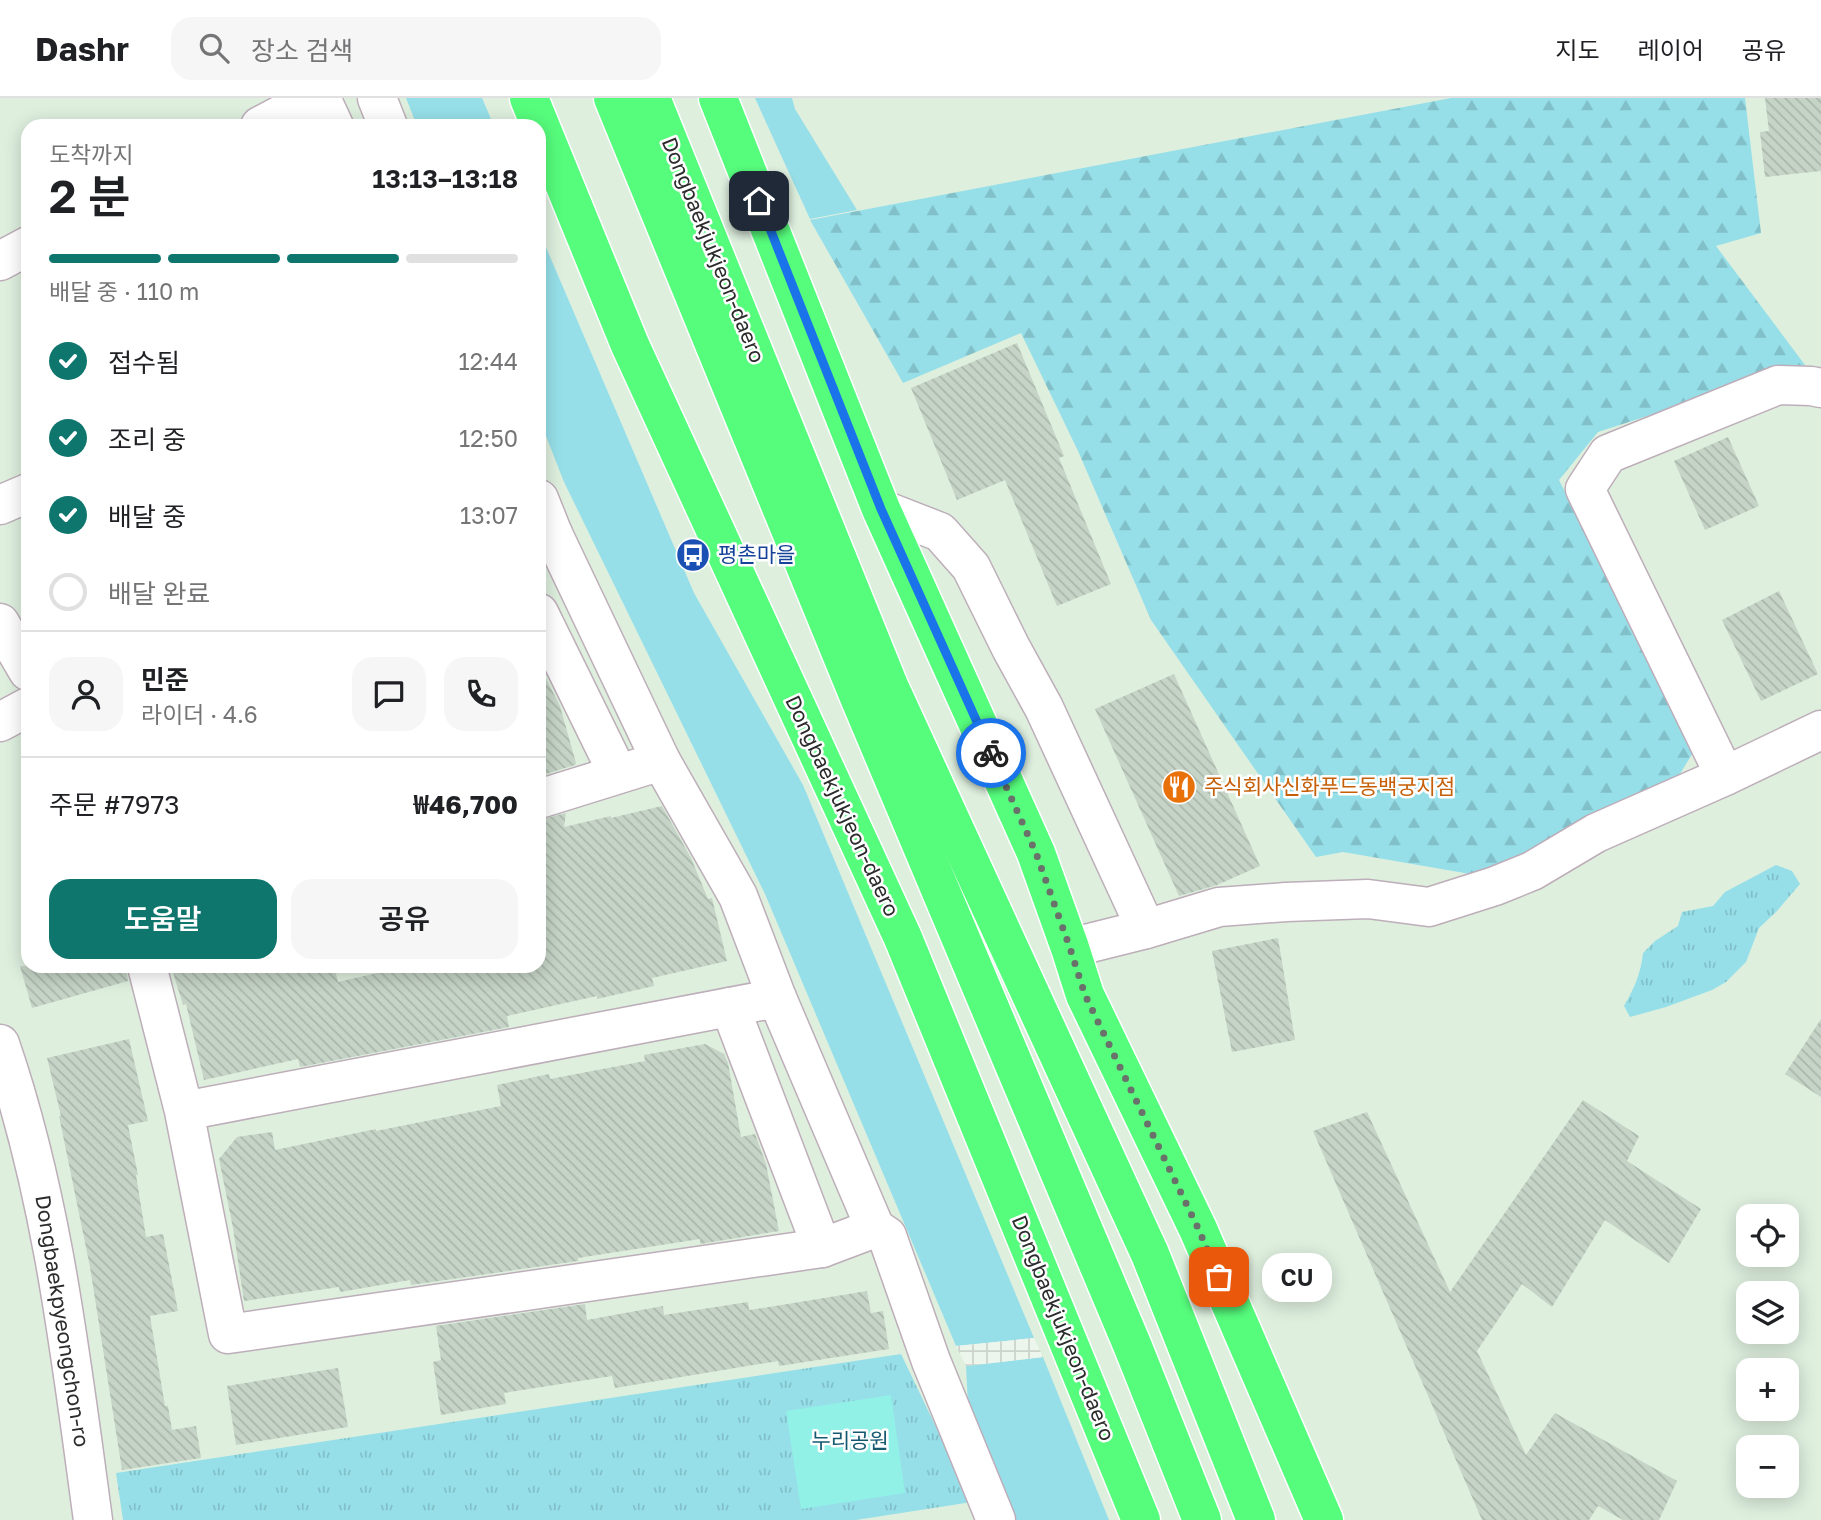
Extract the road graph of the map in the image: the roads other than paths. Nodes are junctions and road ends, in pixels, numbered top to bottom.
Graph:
1 (313, 98) edge
2 (321, 98) edge
3 (377, 98) edge
4 (529, 98) edge
5 (613, 98) edge
6 (651, 98) edge
7 (718, 98) edge
8 (273, 119) edge
9 (331, 119) edge
10 (385, 119) edge
11 (538, 119) edge
12 (546, 140) edge
13 (21, 250) edge
14 (0, 261) edge
15 (1821, 388) edge
16 (21, 496) edge
17 (0, 505) edge
18 (881, 509) junction
19 (546, 528) edge
20 (0, 623) edge
21 (546, 626) edge
22 (21, 659) edge
23 (21, 711) edge
24 (0, 722) edge
25 (1821, 730) edge
26 (661, 761) junction
27 (618, 774) junction
28 (1725, 776) junction
29 (546, 797) edge
30 (1146, 929) junction
31 (1070, 948) junction
32 (149, 973) edge
33 (1085, 995) junction
34 (777, 998) junction
35 (730, 1007) junction
36 (0, 1044) edge
37 (184, 1111) junction
38 (875, 1228) junction
39 (822, 1248) junction
40 (1150, 1254) junction
41 (93, 1520) edge
42 (996, 1520) edge
43 (1141, 1520) edge
44 (1202, 1520) edge
45 (1256, 1520) edge
46 (1324, 1520) edge

1 - 8 street
2 - 9 street
3 - 10 street
4 - 11 main road, Dongbaekjukjeon-daero
5 - 44 main road, Dongbaekjukjeon-daero
6 - 40 main road, Dongbaekjukjeon-daero
7 - 18 main road
12 - 43 main road, Dongbaekjukjeon-daero
13 - 14 street
15 - 28 street
16 - 17 street
18 - 30 street
18 - 31 main road
19 - 26 street
20 - 22 street
21 - 27 street
23 - 24 street
25 - 28 street
26 - 27 street
26 - 34 street
27 - 29 street
28 - 30 street
30 - 31 street
31 - 33 main road
32 - 37 street
33 - 40 main road
33 - 46 main road
34 - 35 street
34 - 38 street
35 - 37 street
35 - 39 street
36 - 41 street, Dongbaekpyeongchon-ro
37 - 39 street
38 - 39 street
38 - 42 street
40 - 45 main road, Dongbaekjukjeon-daero

